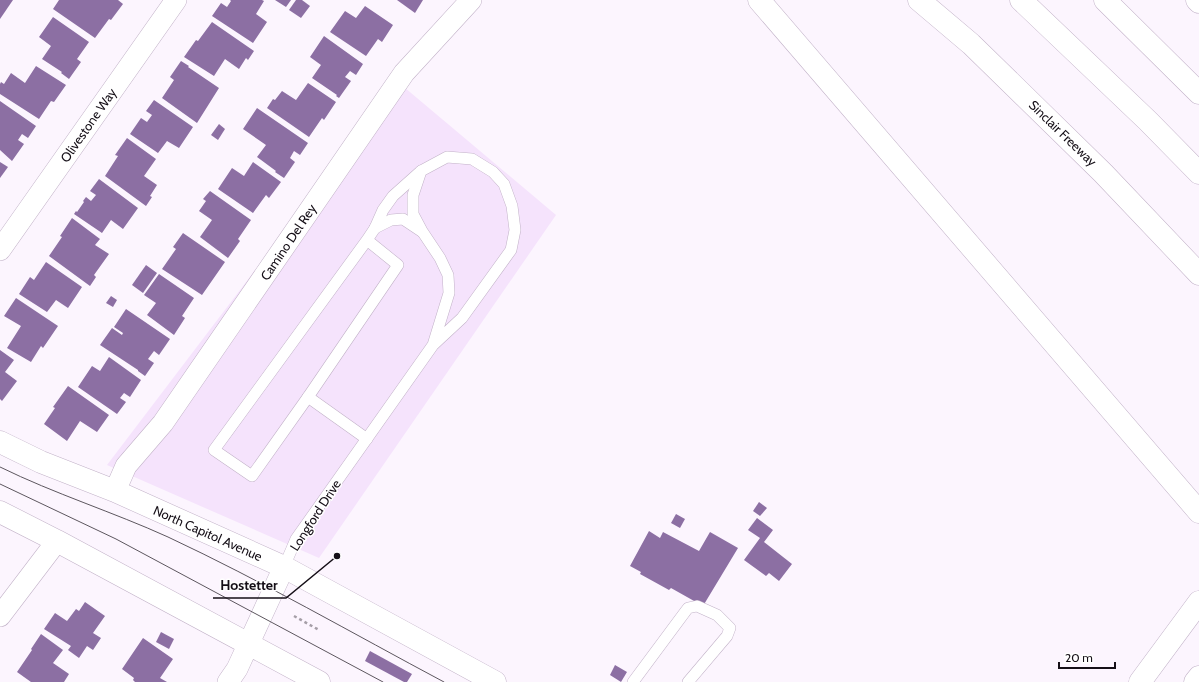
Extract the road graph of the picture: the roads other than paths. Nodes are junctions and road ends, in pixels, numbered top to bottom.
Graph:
1 (176, 0) edge
2 (471, 0) edge
3 (759, 0) edge
4 (919, 0) edge
5 (1021, 0) edge
6 (1105, 0) edge
7 (1196, 0) edge
8 (1199, 2) edge
9 (1199, 93) edge
10 (421, 171) junction
11 (1199, 173) edge
12 (375, 228) junction
13 (422, 231) junction
14 (367, 240) junction
15 (0, 250) edge
16 (1199, 274) edge
17 (433, 345) junction
18 (308, 397) junction
19 (367, 439) junction
20 (0, 442) edge
21 (115, 491) junction
22 (0, 512) edge
23 (1199, 512) edge
24 (57, 541) junction
25 (284, 567) junction
26 (1199, 602) edge
27 (0, 616) edge
28 (249, 644) junction
29 (1199, 676) edge
30 (228, 682) edge
31 (319, 682) edge
32 (495, 682) edge
33 (633, 682) edge
34 (688, 682) edge
35 (1140, 682) edge
36 (1195, 682) edge

1 - 15 street, Olivestone Way
2 - 21 street, Camino Del Rey
3 - 23 main road
4 - 16 main road, Sinclair Freeway
5 - 11 main road
6 - 9 main road
7 - 8 main road
10 - 12 lane
10 - 13 lane
10 - 17 lane
12 - 13 lane
12 - 14 lane
13 - 17 lane
14 - 18 lane
14 - 18 lane
17 - 19 lane, Longford Drive
18 - 19 lane
19 - 25 lane, Longford Drive
20 - 21 main road, North Capitol Avenue
21 - 25 main road, North Capitol Avenue
22 - 24 main road
24 - 27 street
24 - 28 main road
25 - 28 street, Longford Drive
25 - 32 main road, North Capitol Avenue
26 - 35 main road
28 - 30 street, Longford Drive
28 - 31 main road
29 - 36 main road
33 - 34 lane

